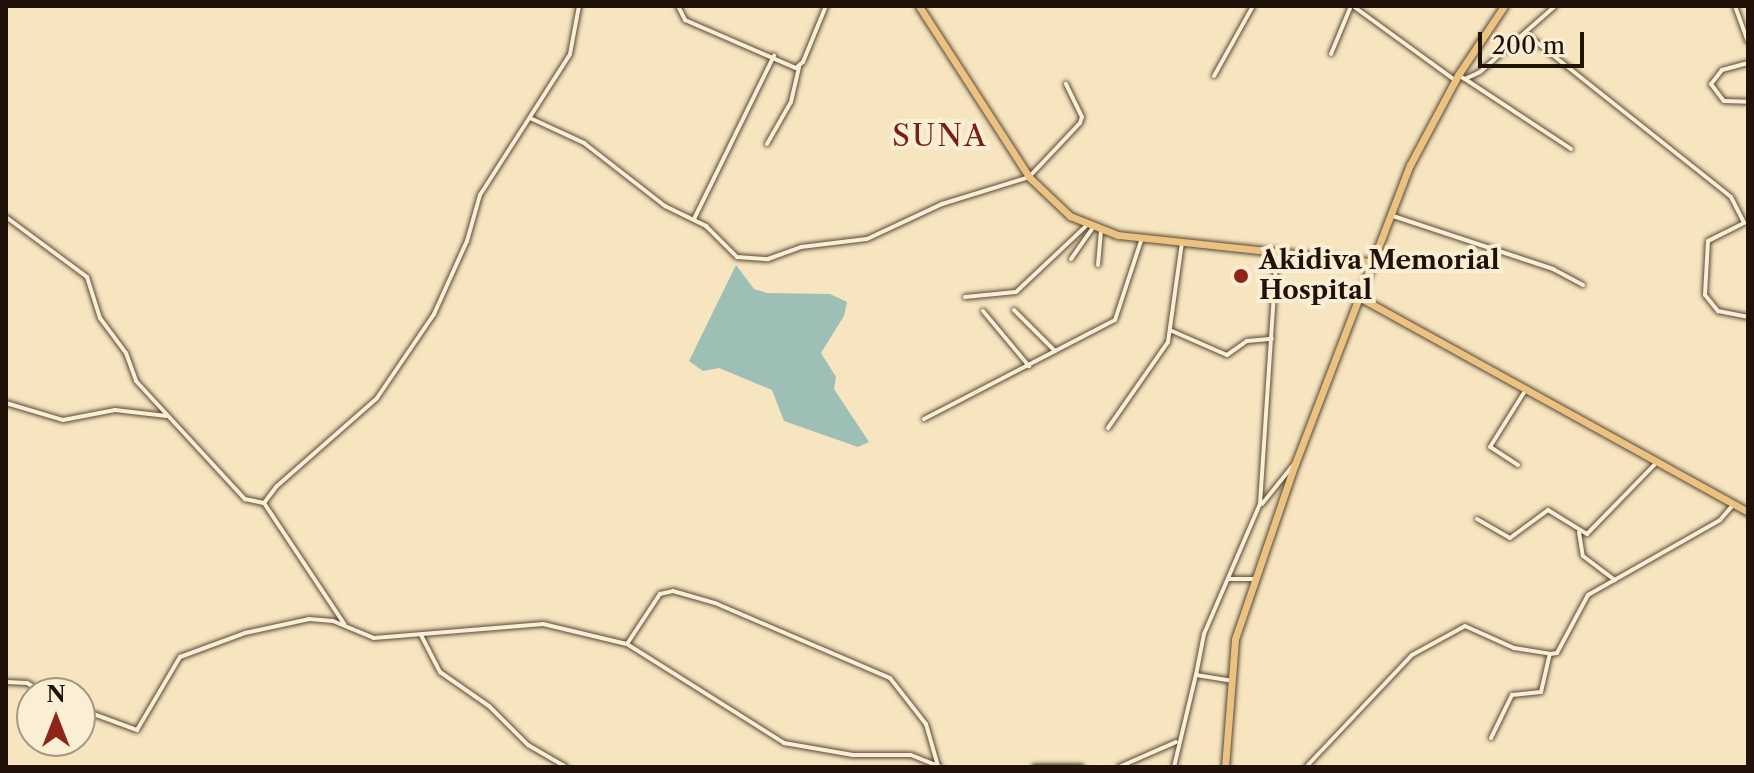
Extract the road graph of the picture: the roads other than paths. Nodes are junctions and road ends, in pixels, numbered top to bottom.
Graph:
1 (579, 6) edge
2 (678, 6) edge
3 (826, 6) edge
4 (919, 6) edge
5 (1253, 6) edge
6 (1352, 6) edge
7 (1504, 6) edge
8 (1555, 6) edge
9 (1735, 6) edge
10 (1525, 33) junction
11 (1748, 42) edge
12 (1331, 54) dead end
13 (774, 56) junction
14 (1748, 63) edge
15 (799, 67) junction
16 (1214, 76) dead end
17 (1459, 78) junction
18 (1066, 84) dead end
19 (1748, 102) edge
20 (530, 118) junction
21 (767, 144) dead end
22 (1571, 149) dead end
23 (1029, 177) junction
24 (1388, 214) junction
25 (6, 217) edge
26 (694, 219) junction
27 (1093, 228) junction
28 (1142, 238) junction
29 (1182, 241) junction
30 (1277, 251) junction
31 (1071, 259) dead end
32 (1369, 262) junction
33 (1098, 265) dead end
34 (1583, 285) dead end
35 (965, 297) dead end
36 (1356, 300) junction
37 (1014, 310) dead end
38 (983, 311) dead end
39 (1748, 317) edge
40 (1172, 331) junction
41 (1272, 339) junction
42 (1263, 343) junction
43 (1271, 348) junction
44 (1055, 351) junction
45 (1029, 366) junction
46 (1525, 391) junction
47 (6, 403) edge
48 (167, 416) junction
49 (924, 419) dead end
50 (1108, 428) dead end
51 (1657, 462) junction
52 (1295, 464) junction
53 (1518, 465) dead end
54 (264, 503) junction
55 (1734, 504) junction
56 (1259, 509) junction
57 (1748, 512) edge
58 (1477, 519) dead end
59 (1579, 532) junction
60 (1587, 534) junction
61 (1580, 542) junction
62 (1229, 579) junction
63 (1253, 579) junction
64 (1615, 580) junction
65 (347, 627) junction
66 (421, 635) junction
67 (627, 644) junction
68 (1550, 654) junction
69 (1196, 675) junction
70 (1229, 680) junction
71 (96, 715) edge
72 (1491, 738) dead end
73 (1176, 742) junction
74 (1175, 766) edge
75 (566, 767) edge
76 (939, 767) edge
77 (1034, 767) edge
78 (1082, 767) edge
79 (1119, 767) edge
80 (1225, 767) edge
81 (1306, 767) edge

1 - 20 street
2 - 13 street
3 - 15 street
4 - 23 highway
5 - 16 street
6 - 12 street
6 - 17 street
7 - 17 highway
8 - 10 street
9 - 11 street
10 - 17 street
10 - 39 street
13 - 15 street
13 - 26 street
14 - 19 street
15 - 21 street
17 - 22 street
17 - 24 highway
18 - 23 street
20 - 26 street
20 - 54 street
23 - 26 street
23 - 27 highway
24 - 32 highway
24 - 34 street
25 - 48 street
27 - 28 highway
27 - 31 street
27 - 33 street
27 - 35 street
28 - 29 highway
28 - 44 street
29 - 30 highway
29 - 40 street
30 - 32 highway
30 - 41 street
32 - 36 highway
36 - 46 highway
36 - 52 highway
37 - 44 street
38 - 45 street
40 - 42 street
40 - 50 street
41 - 42 street
41 - 43 street
42 - 43 street
43 - 56 street
44 - 45 street
45 - 49 street
46 - 51 highway
46 - 53 street
47 - 48 street
48 - 54 street
51 - 55 highway
51 - 60 street
52 - 56 street
52 - 63 highway
54 - 65 street
55 - 57 highway
55 - 64 street
56 - 62 street
58 - 59 street
59 - 60 street
59 - 61 street
60 - 61 street
61 - 64 street
62 - 63 street
62 - 69 street
63 - 70 highway
64 - 68 street
65 - 66 street
65 - 71 street
66 - 67 street
66 - 75 street
67 - 76 street
67 - 76 street
68 - 72 street
68 - 81 street
69 - 70 street
69 - 73 street
70 - 80 highway
73 - 74 street
73 - 79 street
77 - 78 street

